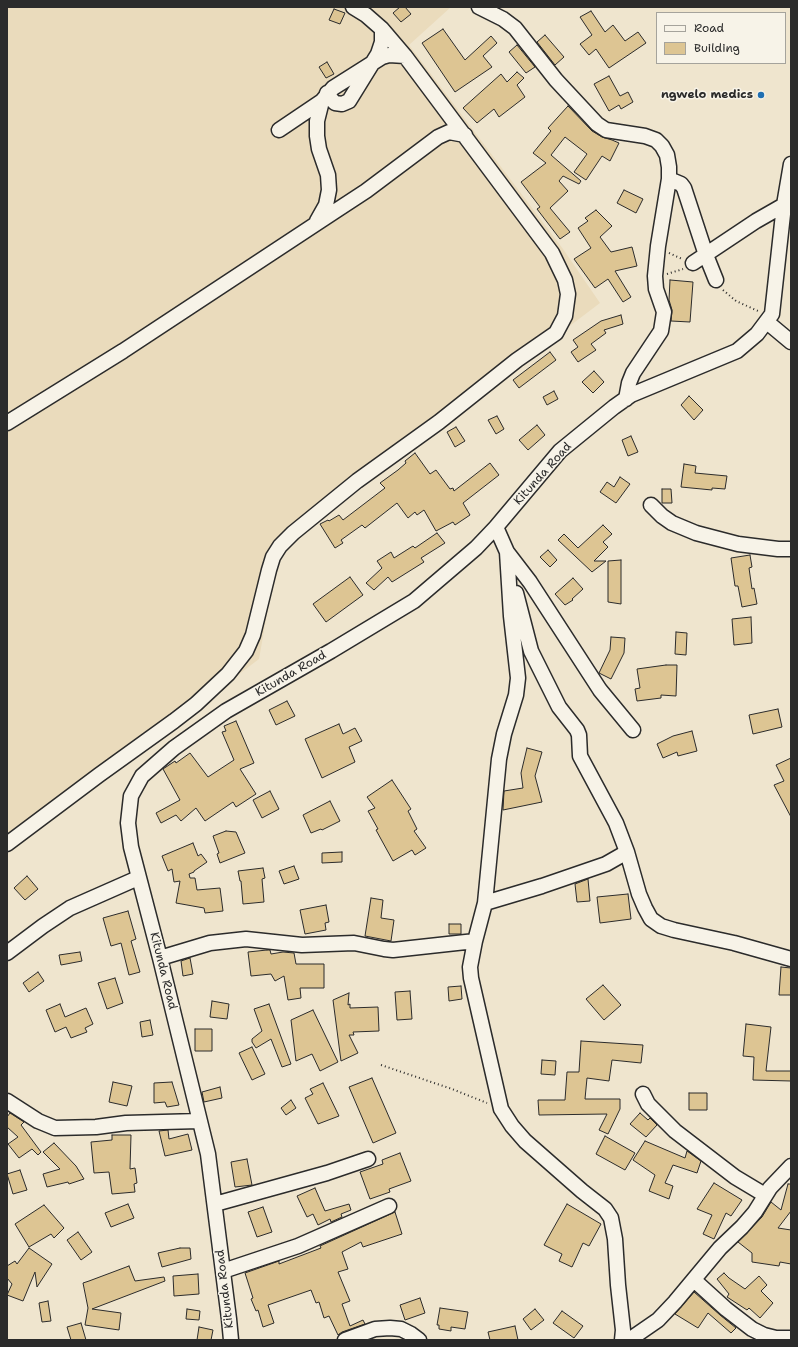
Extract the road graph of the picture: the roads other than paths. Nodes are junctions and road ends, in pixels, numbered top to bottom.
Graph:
1 (353, 7) edge
2 (479, 7) edge
3 (382, 29) junction
4 (405, 56) junction
5 (374, 62) junction
6 (325, 97) junction
7 (279, 130) dead end
8 (465, 135) junction
9 (791, 164) edge
10 (669, 179) junction
11 (784, 205) junction
12 (314, 226) junction
13 (706, 255) junction
14 (693, 264) road end
15 (716, 280) dead end
16 (767, 322) junction
17 (791, 342) edge
18 (626, 398) junction
19 (7, 423) edge
20 (651, 505) dead end
21 (496, 527) junction
22 (791, 549) edge
23 (507, 552) junction
24 (633, 730) dead end
25 (7, 844) edge
26 (627, 852) junction
27 (138, 878) junction
28 (485, 903) junction
29 (476, 941) junction
30 (7, 953) edge
31 (160, 958) junction
32 (791, 959) edge
33 (643, 1094) dead end
34 (7, 1101) edge
35 (199, 1121) junction
36 (368, 1159) dead end
37 (791, 1166) edge
38 (765, 1195) junction
39 (215, 1204) junction
40 (389, 1206) dead end
41 (223, 1271) junction
42 (694, 1280) junction
43 (791, 1338) edge
44 (230, 1340) edge
45 (345, 1340) edge
46 (419, 1340) edge
47 (622, 1340) edge
48 (629, 1340) edge

1 - 3 street
2 - 10 street
3 - 4 street
3 - 5 street
4 - 5 street
4 - 8 street
5 - 6 street
5 - 6 street
6 - 7 street
6 - 12 street
8 - 12 street
8 - 25 street
9 - 11 street, Kitunda Road
10 - 13 street
10 - 18 street
11 - 13 street
11 - 16 street, Kitunda Road
12 - 19 street
13 - 14 street
13 - 15 street
16 - 17 street
16 - 18 street, Kitunda Road
18 - 21 street, Kitunda Road
20 - 22 street
21 - 23 street
21 - 27 street, Kitunda Road
23 - 24 street
23 - 26 street
23 - 28 street
26 - 28 street
26 - 32 street
27 - 30 street
27 - 31 street, Kitunda Road
28 - 29 street
29 - 31 street
29 - 47 street
31 - 35 street, Kitunda Road
33 - 38 street
34 - 35 street
35 - 39 street, Kitunda Road
36 - 39 street
37 - 38 street
38 - 42 street
39 - 41 street, Kitunda Road
40 - 41 street
41 - 44 street, Kitunda Road
42 - 43 street
42 - 48 street
45 - 46 street

